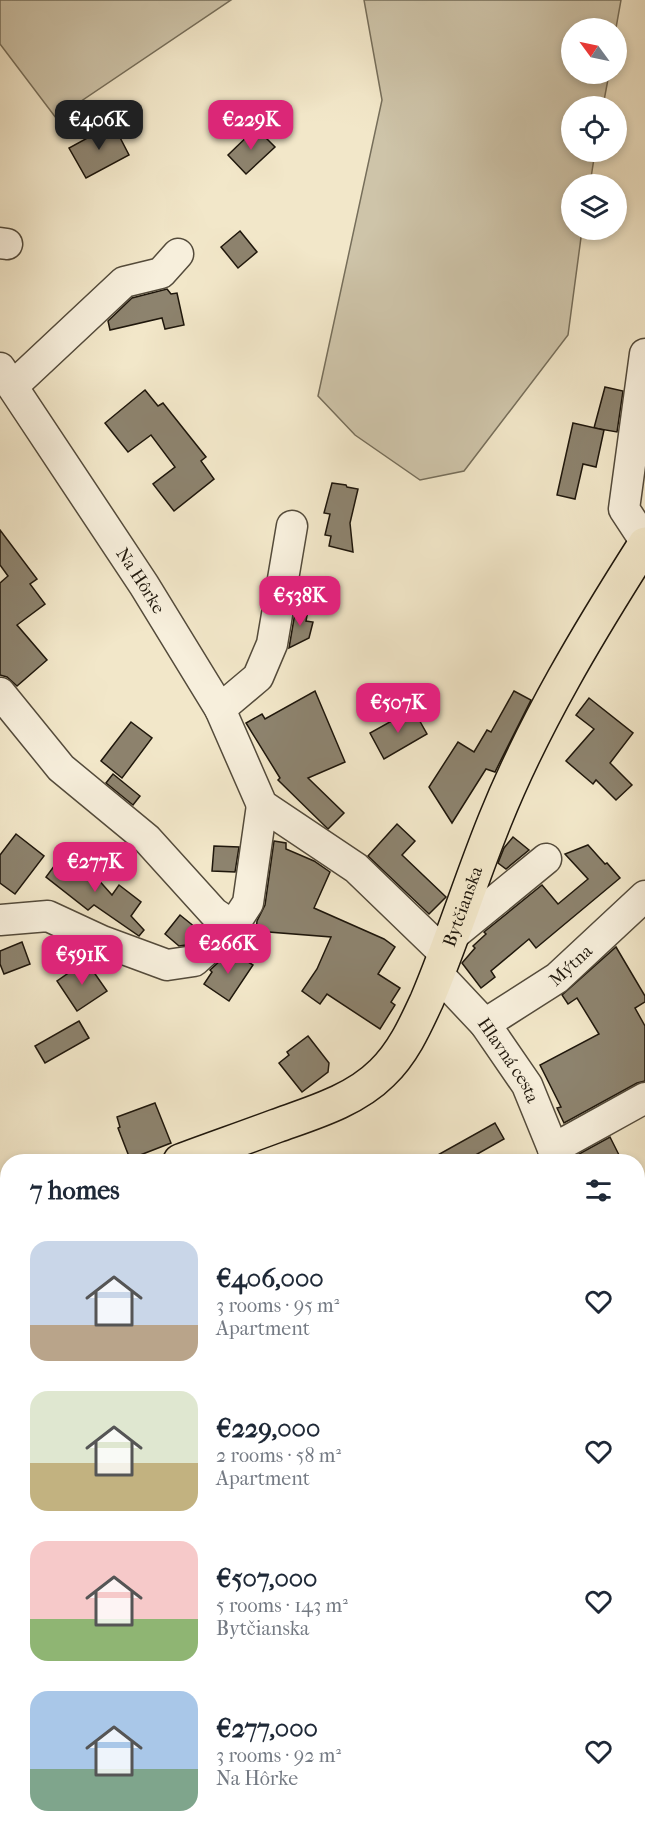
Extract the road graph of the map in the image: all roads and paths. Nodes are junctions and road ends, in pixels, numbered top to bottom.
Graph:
1 (177, 254) dead end
2 (645, 354) edge
3 (7, 377) edge
4 (292, 526) dead end
5 (645, 543) edge
6 (0, 693) edge
7 (220, 709) junction
8 (262, 805) junction
9 (546, 859) dead end
10 (645, 896) edge
11 (0, 920) edge
12 (233, 926) junction
13 (445, 955) junction
14 (485, 1024) junction
15 (645, 1098) edge
16 (199, 1154) edge
17 (554, 1154) edge
18 (560, 1154) edge

1 - 3 street
2 - 5 street
3 - 7 street, Na Hôrke
4 - 7 street
5 - 13 main road, Bytčianska
6 - 12 street
7 - 8 street, Na Hôrke
8 - 12 street
8 - 13 street
9 - 13 street
10 - 14 street, Mýtna
11 - 12 street
13 - 14 street, Hlavná cesta
13 - 16 main road, Bytčianska
14 - 17 street, Hlavná cesta
15 - 18 street

